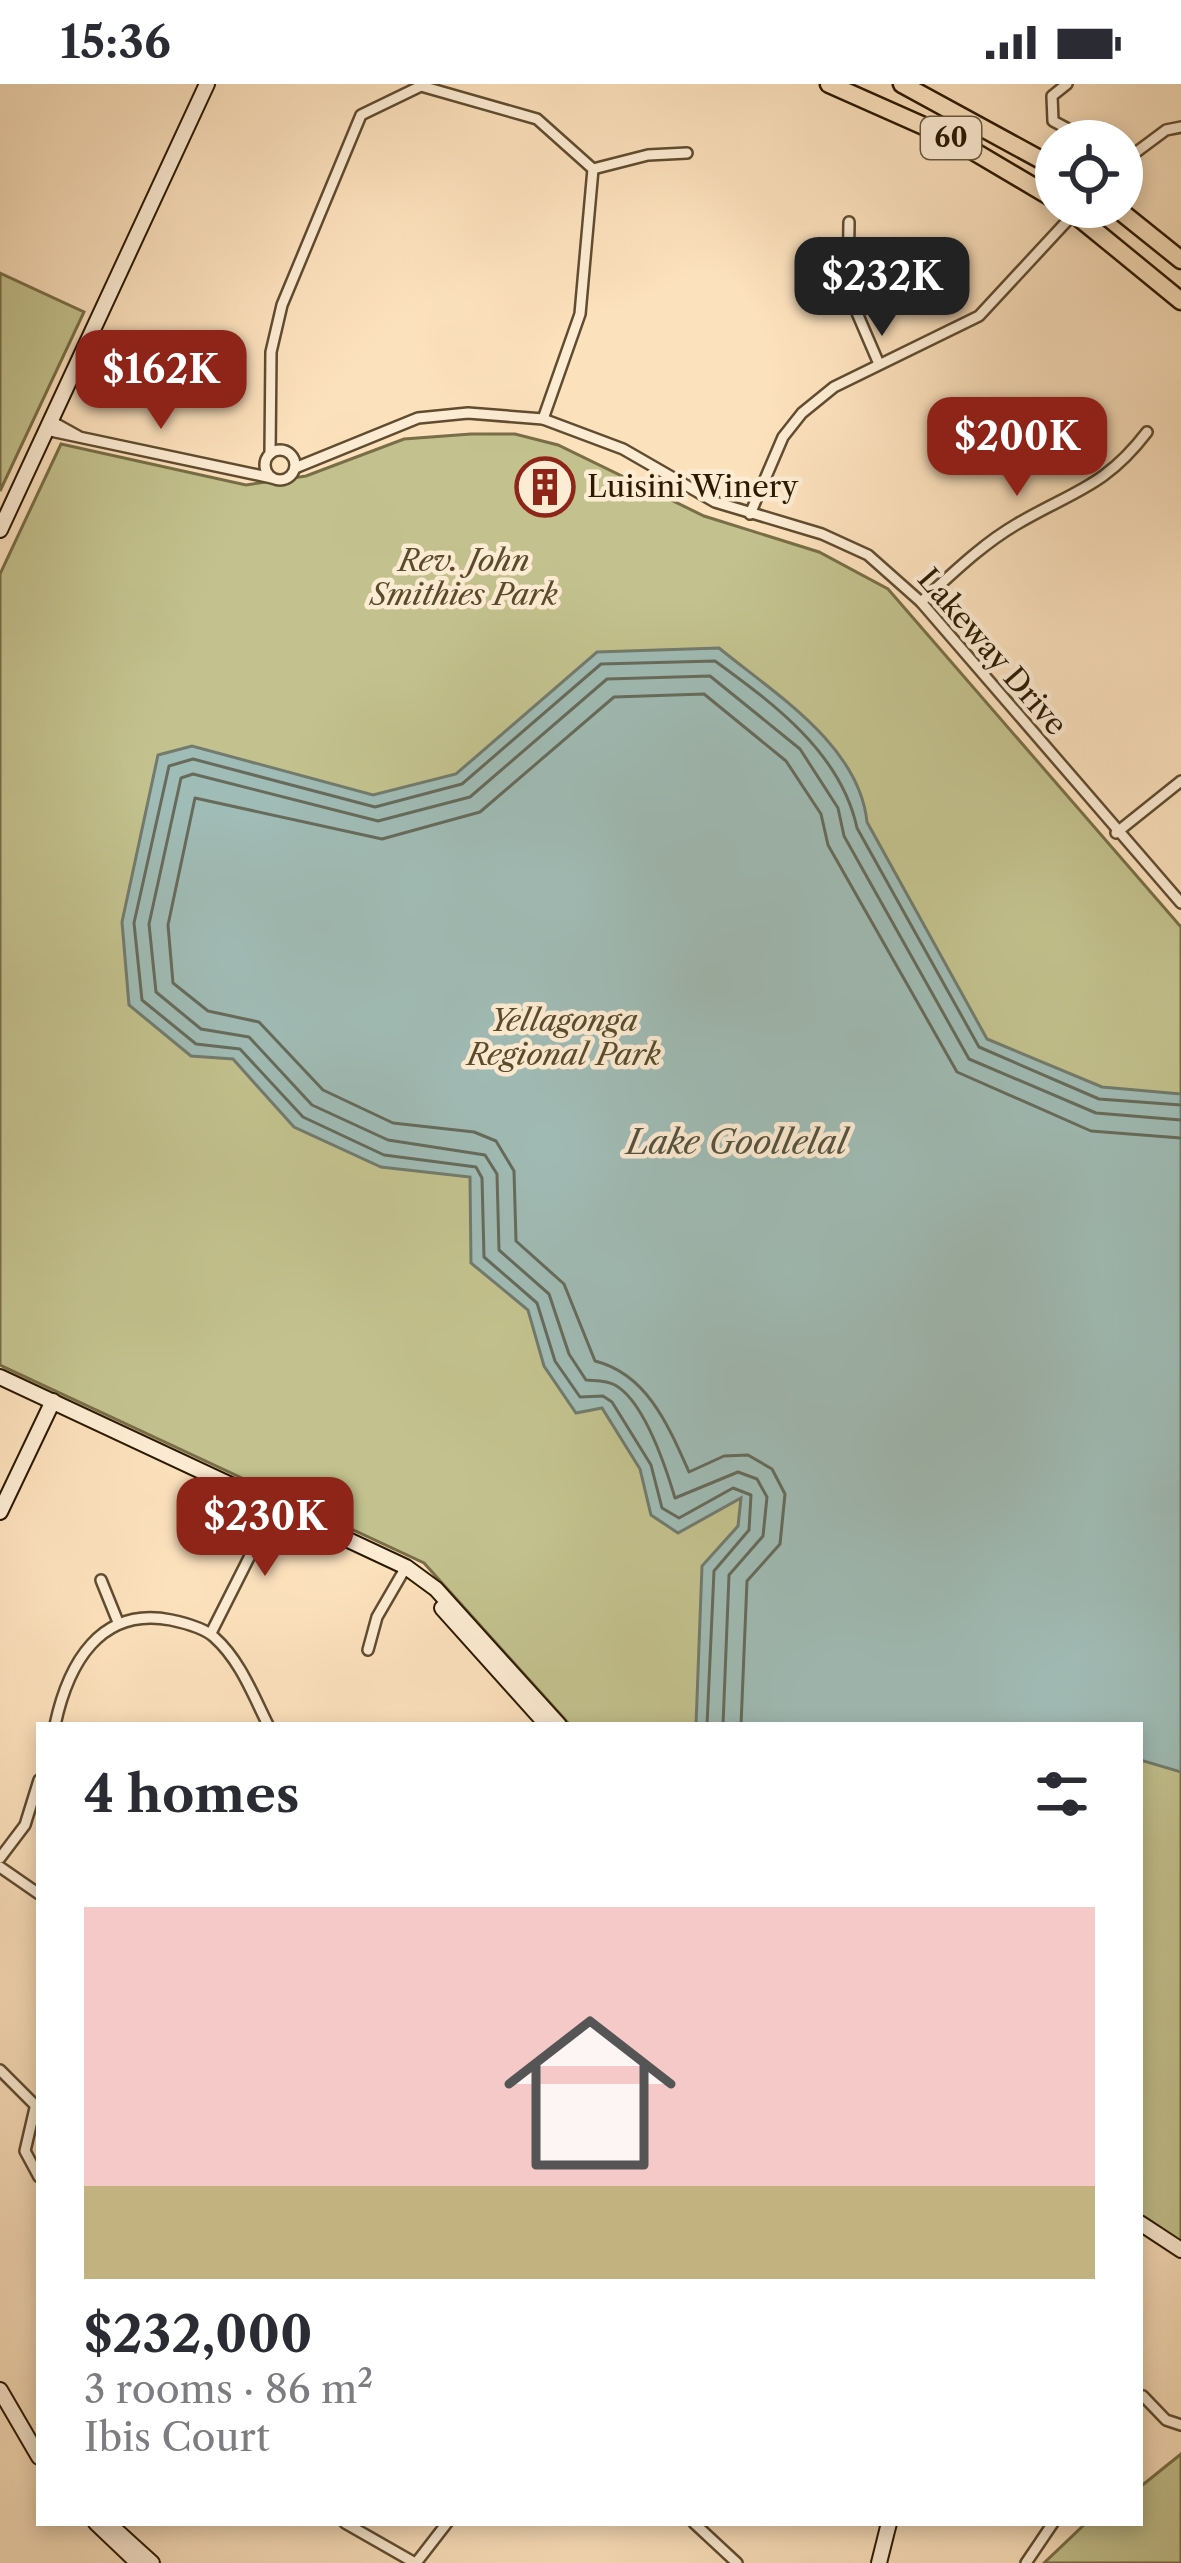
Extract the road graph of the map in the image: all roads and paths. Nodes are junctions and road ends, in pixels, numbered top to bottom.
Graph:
1 (207, 84) edge
2 (376, 84) edge
3 (829, 84) edge
4 (902, 84) edge
5 (1067, 84) edge
6 (383, 100) junction
7 (1053, 120) edge
8 (1181, 127) edge
9 (1143, 147) edge
10 (687, 153) dead end
11 (1035, 157) edge
12 (593, 169) junction
13 (1035, 188) edge
14 (848, 222) dead end
15 (1056, 228) edge
16 (1095, 228) edge
17 (1141, 228) edge
18 (1181, 260) edge
19 (1181, 301) edge
20 (879, 364) junction
21 (543, 419) junction
22 (49, 425) junction
23 (273, 426) junction
24 (1147, 432) dead end
25 (268, 458) junction
26 (291, 458) junction
27 (236, 469) junction
28 (272, 478) junction
29 (750, 514) junction
30 (0, 530) edge
31 (921, 602) junction
32 (1181, 781) edge
33 (1116, 832) junction
34 (1181, 903) edge
35 (0, 1377) edge
36 (0, 1386) edge
37 (47, 1403) junction
38 (0, 1497) edge
39 (274, 1508) junction
40 (0, 1512) edge
41 (404, 1571) junction
42 (101, 1580) dead end
43 (118, 1622) junction
44 (211, 1634) junction
45 (368, 1650) dead end
46 (56, 1722) edge
47 (266, 1722) edge
48 (544, 1722) edge
49 (556, 1722) edge
50 (36, 1790) edge
51 (0, 1862) edge
52 (36, 1892) edge
53 (0, 2070) edge
54 (36, 2107) edge
55 (36, 2112) edge
56 (36, 2171) edge
57 (1143, 2225) edge
58 (1143, 2236) edge
59 (1181, 2250) edge
60 (1181, 2261) edge
61 (0, 2374) edge
62 (0, 2390) edge
63 (1143, 2396) dead end
64 (1181, 2425) edge
65 (36, 2435) edge
66 (36, 2452) edge
67 (99, 2526) edge
68 (110, 2526) edge
69 (350, 2526) edge
70 (445, 2526) edge
71 (697, 2526) edge
72 (891, 2526) edge
73 (1051, 2526) edge
74 (138, 2563) edge
75 (152, 2563) edge
76 (415, 2563) edge
77 (737, 2563) edge
78 (882, 2563) edge
79 (1026, 2563) edge

1 - 22 street
2 - 6 street
3 - 13 highway, 60
4 - 11 highway, 60
5 - 7 street
6 - 12 street
6 - 23 street
8 - 9 street
10 - 12 street
12 - 21 street
14 - 20 street
15 - 20 street
16 - 19 highway
17 - 18 highway
20 - 29 street
21 - 26 street, Lakeway Drive
21 - 29 street, Lakeway Drive
22 - 27 street
22 - 30 street
23 - 25 street
23 - 26 street
24 - 31 street
25 - 26 street
25 - 27 street
25 - 28 street
26 - 28 street, Lakeway Drive
27 - 28 street
29 - 31 street, Lakeway Drive
31 - 33 street, Lakeway Drive
32 - 33 street
33 - 34 street, Lakeway Drive
35 - 37 street
36 - 37 street
37 - 38 street
37 - 39 street
37 - 40 street
39 - 41 street
39 - 44 street
41 - 45 street
41 - 48 street
41 - 49 street
42 - 43 street
43 - 44 street
43 - 46 street
44 - 47 street
50 - 51 street
51 - 52 street
53 - 54 street
55 - 56 street
57 - 59 street
58 - 60 street
61 - 65 street
62 - 66 street
63 - 64 street
67 - 74 street
68 - 75 street
69 - 76 street
70 - 76 street
71 - 77 street
72 - 78 street
73 - 79 street

